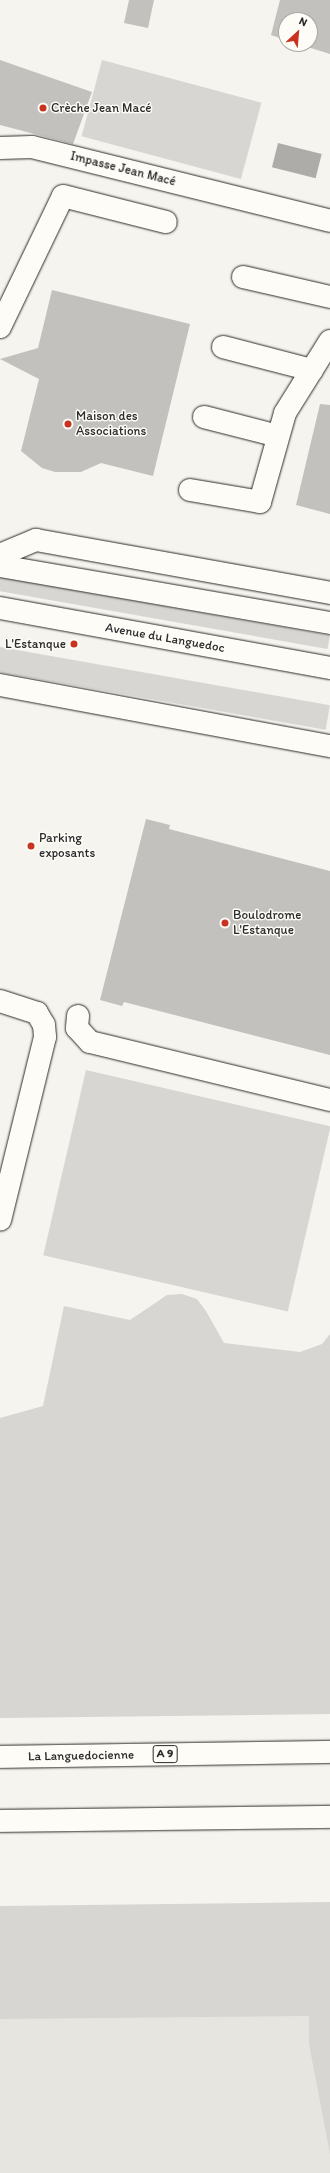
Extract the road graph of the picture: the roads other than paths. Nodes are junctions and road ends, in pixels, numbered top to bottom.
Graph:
1 (0, 148) edge
2 (330, 221) edge
3 (166, 222) dead end
4 (243, 277) dead end
5 (330, 297) edge
6 (0, 326) edge
7 (330, 341) edge
8 (223, 347) dead end
9 (312, 370) junction
10 (204, 417) dead end
11 (278, 436) junction
12 (190, 490) dead end
13 (0, 555) edge
14 (0, 566) edge
15 (330, 593) edge
16 (0, 608) edge
17 (330, 623) edge
18 (330, 668) edge
19 (0, 685) edge
20 (330, 746) edge
21 (0, 1001) edge
22 (78, 1016) dead end
23 (330, 1100) edge
24 (0, 1220) edge
25 (330, 1752) edge
26 (0, 1757) edge
27 (330, 1817) edge
28 (0, 1822) edge

1 - 2 main road, Impasse Jean Macé
3 - 6 main road
4 - 5 main road
7 - 9 main road
8 - 9 main road
9 - 11 main road
10 - 11 main road
11 - 12 main road
13 - 15 main road
14 - 17 main road
16 - 18 main road, Avenue du Languedoc
19 - 20 main road
21 - 24 main road
22 - 23 main road
25 - 26 main road, La Languedocienne / A 9
27 - 28 main road

